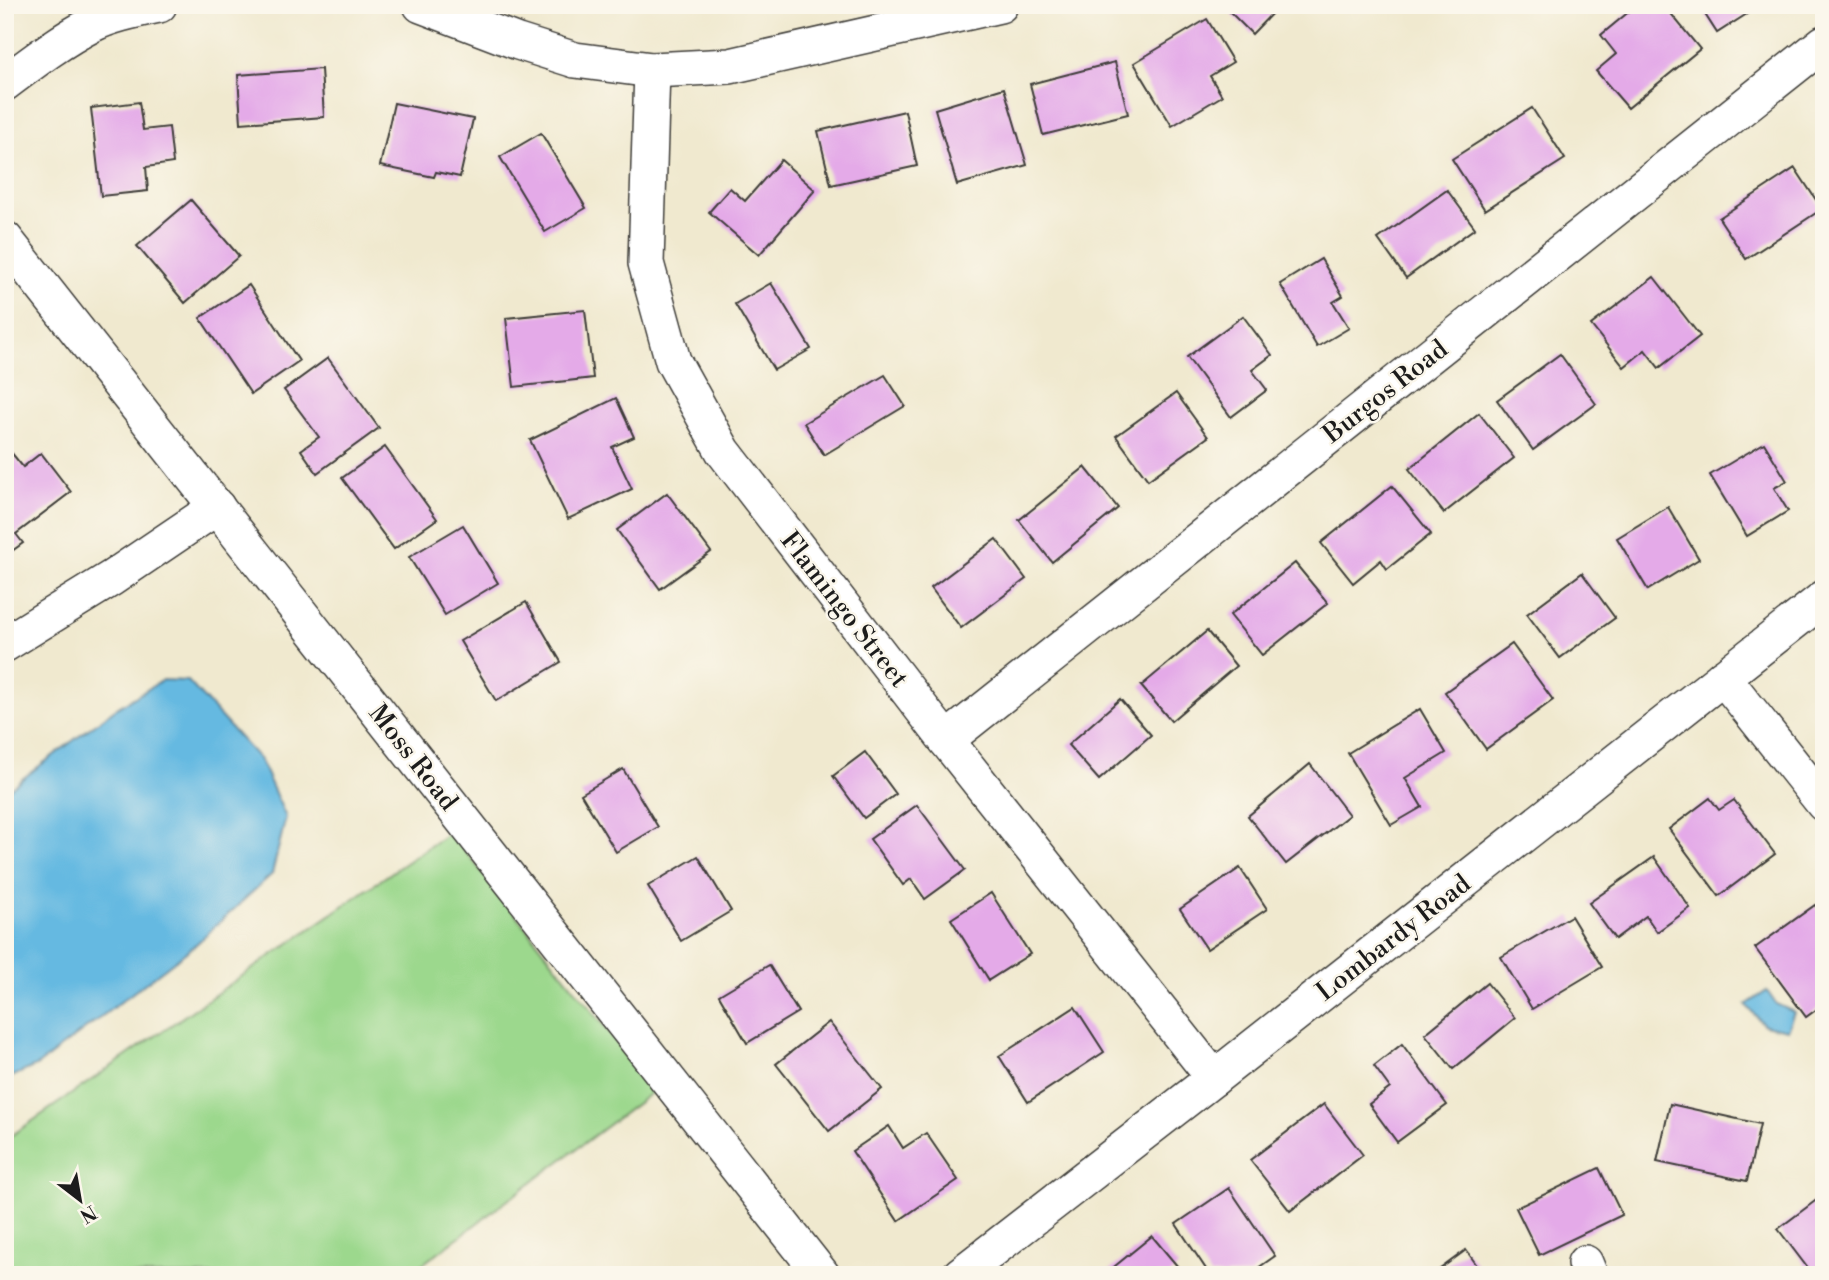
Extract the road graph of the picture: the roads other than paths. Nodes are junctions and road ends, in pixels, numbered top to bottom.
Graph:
1 (159, 5) edge
2 (421, 5) edge
3 (1000, 5) edge
4 (1824, 43) edge
5 (652, 70) junction
6 (5, 83) edge
7 (5, 239) edge
8 (217, 508) junction
9 (1824, 598) edge
10 (5, 644) edge
11 (1723, 677) junction
12 (946, 740) junction
13 (1824, 804) edge
14 (1214, 1078) junction
15 (822, 1275) edge
16 (960, 1275) edge

1 - 6 street
2 - 5 street
3 - 5 street
4 - 12 street, Burgos Road
5 - 12 street, Flamingo Street
7 - 8 street, Moss Road
8 - 10 street
8 - 15 street, Moss Road
9 - 11 street, Lombardy Road
11 - 13 street
11 - 14 street, Lombardy Road
12 - 14 street, Flamingo Street
14 - 16 street, Lombardy Road

